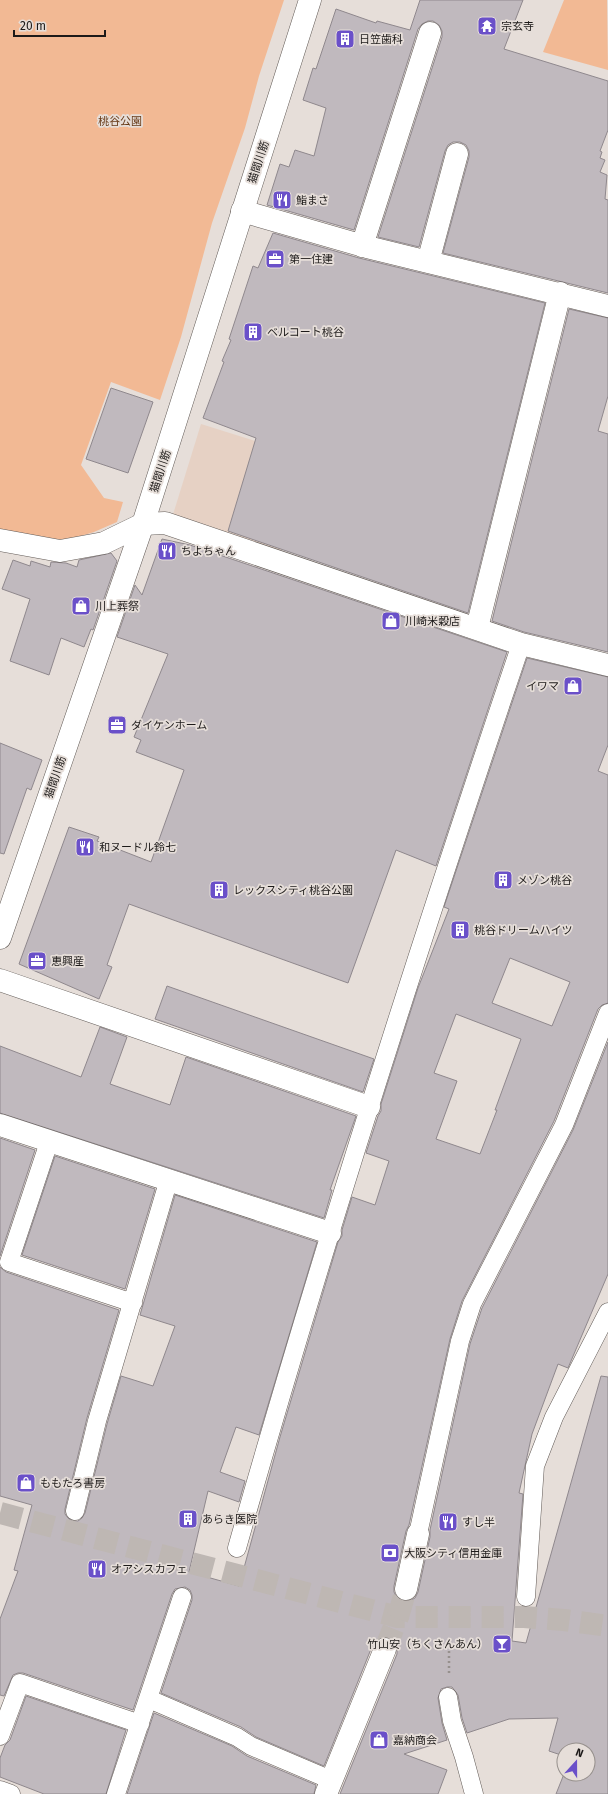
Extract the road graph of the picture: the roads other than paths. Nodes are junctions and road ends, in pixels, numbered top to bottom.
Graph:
1 (310, 0) edge
2 (430, 33) dead end
3 (457, 154) dead end
4 (242, 211) junction
5 (362, 246) junction
6 (428, 262) junction
7 (560, 293) junction
8 (608, 306) edge
9 (143, 524) junction
10 (0, 540) edge
11 (477, 628) junction
12 (520, 644) junction
13 (608, 665) edge
14 (0, 938) edge
15 (0, 980) edge
16 (608, 1013) edge
17 (369, 1107) junction
18 (0, 1125) edge
19 (48, 1142) junction
20 (169, 1179) junction
21 (330, 1232) junction
22 (133, 1303) junction
23 (608, 1312) edge
24 (75, 1511) dead end
25 (418, 1534) joint
26 (237, 1548) dead end
27 (406, 1589) tunnel mouth
28 (182, 1597) dead end
29 (526, 1597) dead end
30 (385, 1648) tunnel mouth
31 (448, 1697) road end
32 (149, 1699) junction
33 (140, 1724) junction
34 (0, 1736) edge
35 (328, 1787) edge
36 (0, 1790) edge
37 (12, 1794) edge
38 (116, 1794) edge
39 (474, 1794) edge

1 - 4 street, 猫間川筋
2 - 5 street
3 - 6 street
4 - 5 street
4 - 9 street, 猫間川筋
5 - 6 street
6 - 7 street
7 - 8 street
7 - 11 street
9 - 10 street
9 - 11 street
9 - 14 street, 猫間川筋
11 - 12 street
12 - 13 street
12 - 17 lane
15 - 17 street
16 - 25 lane
17 - 21 lane
18 - 19 street
19 - 20 street
19 - 22 lane
20 - 21 street
20 - 22 lane
21 - 26 lane
22 - 24 lane
23 - 29 lane
25 - 27 street
28 - 32 lane
30 - 35 street
31 - 39 lane
32 - 33 lane
32 - 35 lane
33 - 34 lane
33 - 38 lane
36 - 37 lane

